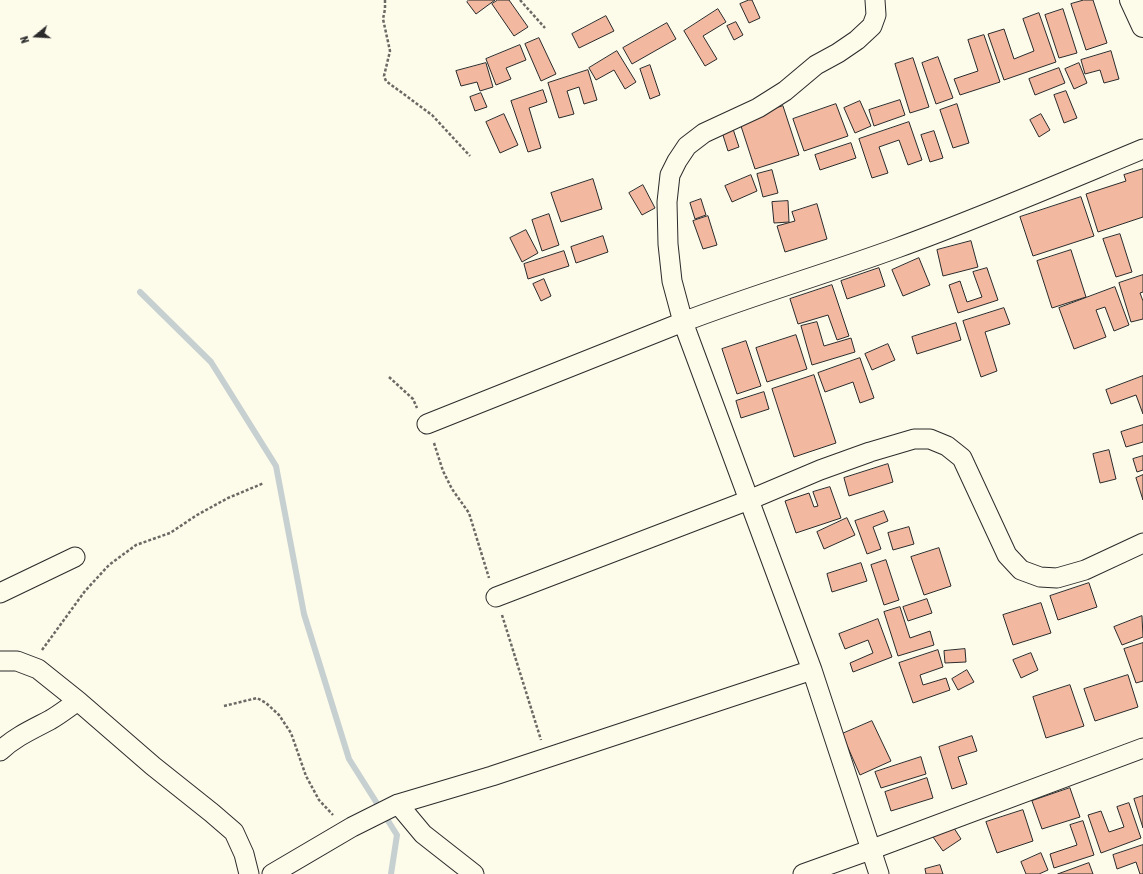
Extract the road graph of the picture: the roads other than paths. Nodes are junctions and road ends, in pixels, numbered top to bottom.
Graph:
1 (875, 0) edge
2 (1131, 0) edge
3 (1143, 26) edge
4 (1143, 149) edge
5 (683, 322) junction
6 (427, 424) road end
7 (749, 500) junction
8 (1143, 543) edge
9 (75, 557) dead end
10 (0, 593) edge
11 (496, 597) road end
12 (0, 660) edge
13 (812, 670) junction
14 (78, 701) junction
15 (1143, 748) edge
16 (0, 751) edge
17 (398, 804) junction
18 (870, 850) junction
19 (249, 874) edge
20 (272, 874) edge
21 (474, 874) edge
22 (803, 874) edge
23 (879, 874) edge

1 - 5 street
2 - 3 street
4 - 5 street
5 - 6 street
5 - 7 street
7 - 8 street
7 - 11 street
7 - 13 street
9 - 10 street
12 - 14 street
13 - 17 street
13 - 18 street
14 - 16 street
14 - 19 street
15 - 18 street
17 - 20 street
17 - 21 street
18 - 22 street
18 - 23 street

